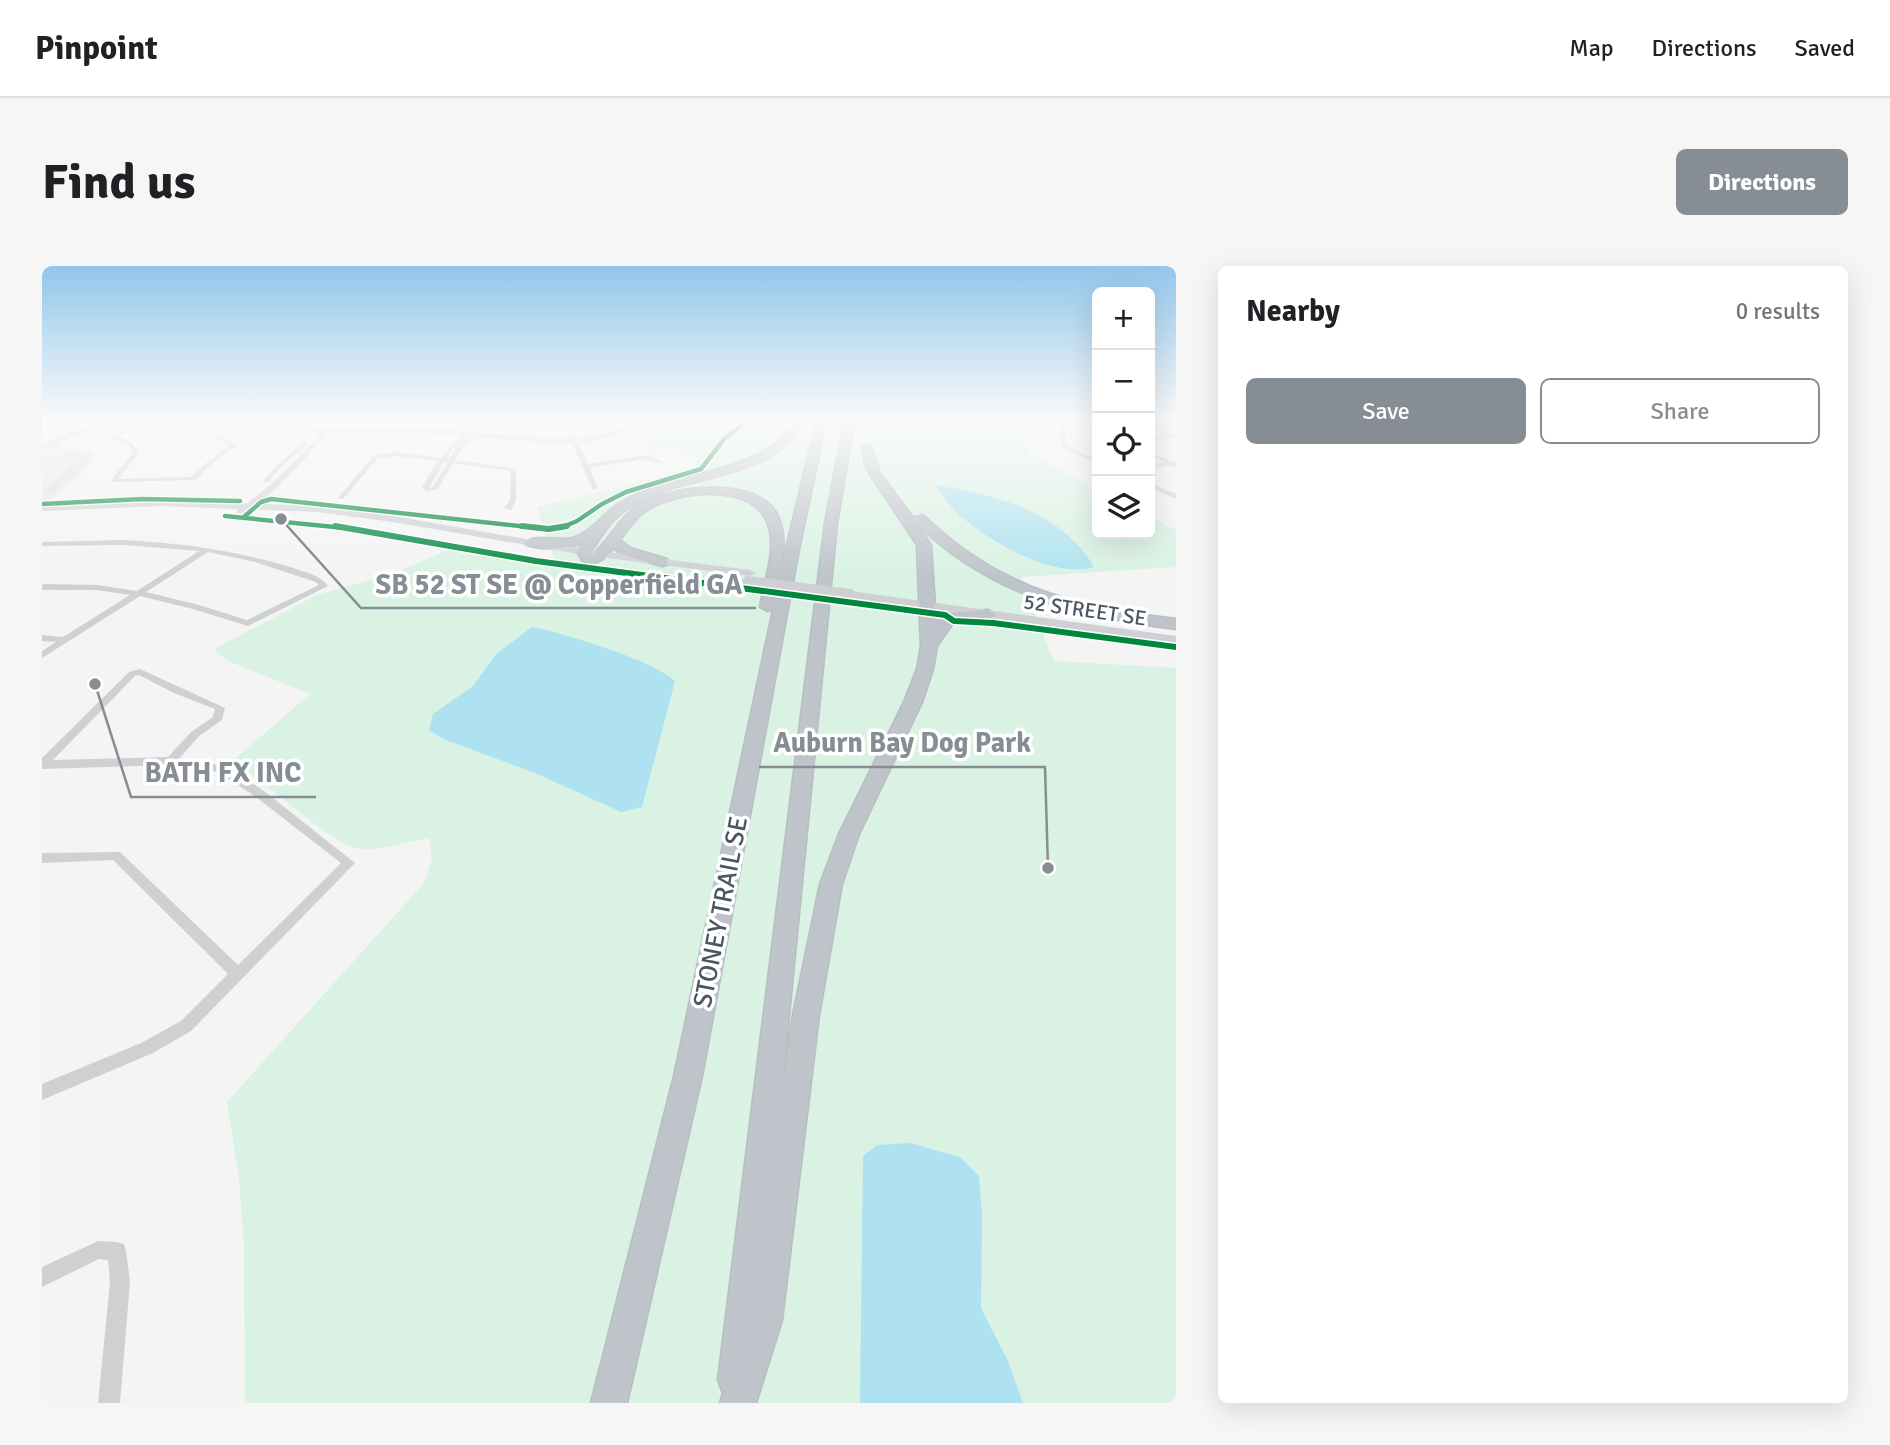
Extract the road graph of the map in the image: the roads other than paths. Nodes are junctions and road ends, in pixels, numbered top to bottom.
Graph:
1 (121, 471) edge
2 (200, 471) edge
3 (275, 471) edge
4 (285, 471) edge
5 (363, 471) edge
6 (514, 471) edge
7 (589, 471) edge
8 (723, 471) edge
9 (811, 471) edge
10 (840, 471) edge
11 (876, 471) edge
12 (880, 471) edge
13 (1155, 487) edge
14 (596, 489) dead end
15 (262, 495) junction
16 (1176, 497) edge
17 (341, 498) dead end
18 (286, 506) junction
19 (245, 507) junction
20 (42, 508) edge
21 (508, 508) dead end
22 (42, 515) edge
23 (603, 524) junction
24 (613, 541) junction
25 (531, 543) junction
26 (42, 544) edge
27 (205, 550) junction
28 (604, 554) junction
29 (587, 557) junction
30 (662, 562) junction
31 (749, 578) junction
32 (42, 587) edge
33 (141, 593) junction
34 (928, 602) junction
35 (988, 615) junction
36 (1176, 626) edge
37 (42, 638) edge
38 (63, 640) junction
39 (1176, 640) edge
40 (929, 646) junction
41 (42, 655) edge
42 (762, 701) junction
43 (172, 761) junction
44 (42, 764) edge
45 (42, 858) edge
46 (238, 974) junction
47 (42, 1093) edge
48 (42, 1277) edge
49 (109, 1403) edge
50 (609, 1403) edge
51 (736, 1403) edge

1 - 2 street
3 - 19 street
4 - 15 street
5 - 17 street
6 - 21 street
7 - 14 street
8 - 23 highway
9 - 42 highway, STONEY TRAIL SE
10 - 51 highway
11 - 34 highway
12 - 36 highway
13 - 16 street
15 - 18 main road
15 - 19 street
18 - 19 main road, 52 STREET SE
18 - 25 main road, 52 STREET SE
19 - 20 main road, 52 STREET SE
19 - 22 main road, 52 STREET SE
19 - 29 main road, 52 STREET SE
23 - 25 highway
23 - 29 highway
24 - 28 highway
24 - 30 highway
24 - 42 highway
25 - 29 main road, 52 STREET SE
26 - 27 street
27 - 33 street
27 - 33 street
28 - 29 highway
28 - 30 main road, 52 STREET SE
29 - 31 main road, 52 STREET SE
30 - 31 main road, 52 STREET SE
31 - 34 main road, 52 STREET SE, bridge
32 - 33 street
33 - 38 street
34 - 35 main road, 52 STREET SE
34 - 36 main road, 52 STREET SE
34 - 40 highway
35 - 39 main road, 52 STREET SE
35 - 40 highway
37 - 38 street
38 - 41 street
40 - 51 highway
42 - 50 highway, STONEY TRAIL SE
43 - 44 street
43 - 44 street
43 - 46 street
45 - 46 street
46 - 47 street
48 - 49 street

